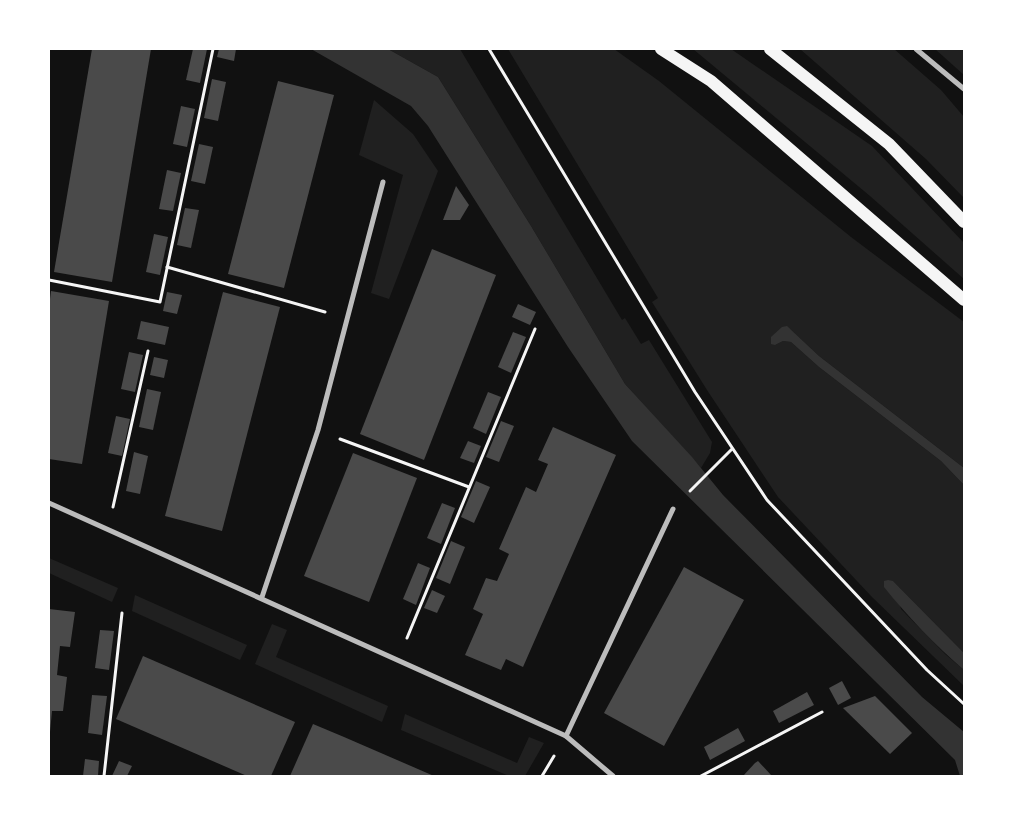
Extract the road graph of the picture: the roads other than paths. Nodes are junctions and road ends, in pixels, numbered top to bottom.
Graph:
1 (661, 49) edge
2 (770, 49) edge
3 (916, 49) edge
4 (964, 89) edge
5 (383, 182) dead end
6 (964, 222) edge
7 (964, 300) edge
8 (49, 503) edge
9 (673, 509) dead end
10 (262, 597) junction
11 (566, 736) junction
12 (613, 776) edge

1 - 7 main road
2 - 6 main road
3 - 4 street
5 - 10 street
8 - 10 street
9 - 11 street
10 - 11 street
11 - 12 street

